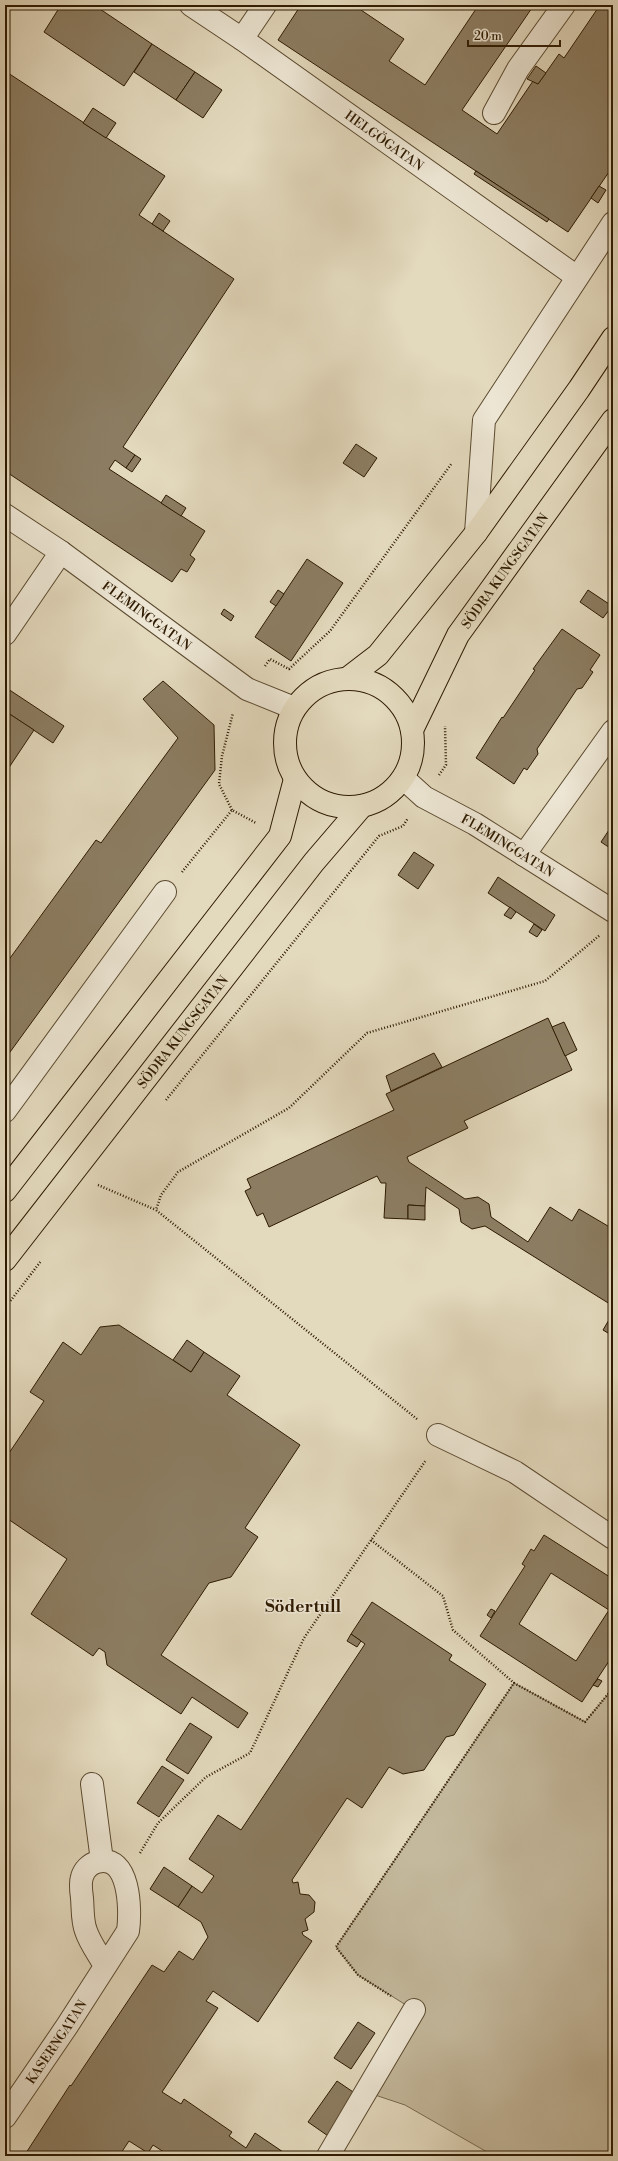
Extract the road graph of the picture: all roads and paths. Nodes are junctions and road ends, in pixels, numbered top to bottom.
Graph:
1 (191, 5) edge
2 (265, 5) edge
3 (564, 5) edge
4 (242, 39) junction
5 (494, 113) dead end
6 (613, 224) edge
7 (577, 277) junction
8 (613, 338) edge
9 (613, 420) edge
10 (456, 458) dead end
11 (5, 515) edge
12 (476, 534) junction
13 (61, 552) junction
14 (5, 634) edge
15 (348, 678) junction
16 (247, 689) junction
17 (294, 708) junction
18 (412, 730) junction
19 (613, 731) edge
20 (403, 778) junction
21 (296, 779) junction
22 (362, 806) junction
23 (232, 810) dead end
24 (524, 855) junction
25 (165, 892) dead end
26 (613, 911) edge
27 (602, 934) dead end
28 (5, 1111) edge
29 (98, 1185) dead end
30 (5, 1191) edge
31 (156, 1210) junction
32 (5, 1260) edge
33 (438, 1435) junction
34 (613, 1538) edge
35 (371, 1540) junction
36 (514, 1683) junction
37 (613, 1688) edge
38 (92, 1784) dead end
39 (102, 1861) junction
40 (125, 1882) junction
41 (105, 1966) junction
42 (414, 2010) joint
43 (5, 2117) edge
44 (328, 2156) edge

1 - 4 street, HELGÖGATAN
2 - 4 street
3 - 5 street
4 - 7 street, HELGÖGATAN
6 - 7 street
7 - 12 street
8 - 12 main road, SÖDRA KUNGSGATAN
9 - 18 main road, SÖDRA KUNGSGATAN
10 - 16 path
11 - 13 street, FLEMINGGATAN
12 - 15 main road, SÖDRA KUNGSGATAN
13 - 14 street
13 - 16 street, FLEMINGGATAN
15 - 17 main road, SÖDRA KUNGSGATAN
15 - 18 main road, SÖDRA KUNGSGATAN
16 - 17 street, FLEMINGGATAN
16 - 23 path
17 - 21 main road, SÖDRA KUNGSGATAN
18 - 20 main road, SÖDRA KUNGSGATAN
19 - 24 street
20 - 22 main road, SÖDRA KUNGSGATAN
20 - 24 street, FLEMINGGATAN
21 - 22 main road, SÖDRA KUNGSGATAN
21 - 30 main road
22 - 32 main road, SÖDRA KUNGSGATAN
24 - 26 street, FLEMINGGATAN
25 - 28 street
27 - 31 path
29 - 31 path
31 - 33 path
33 - 34 street
33 - 35 path
35 - 36 path
35 - 40 path
36 - 37 path
36 - 42 path
38 - 39 street
39 - 40 street, KASERNGATAN
39 - 41 street
40 - 41 street, KASERNGATAN
41 - 43 street, KASERNGATAN
42 - 44 street

